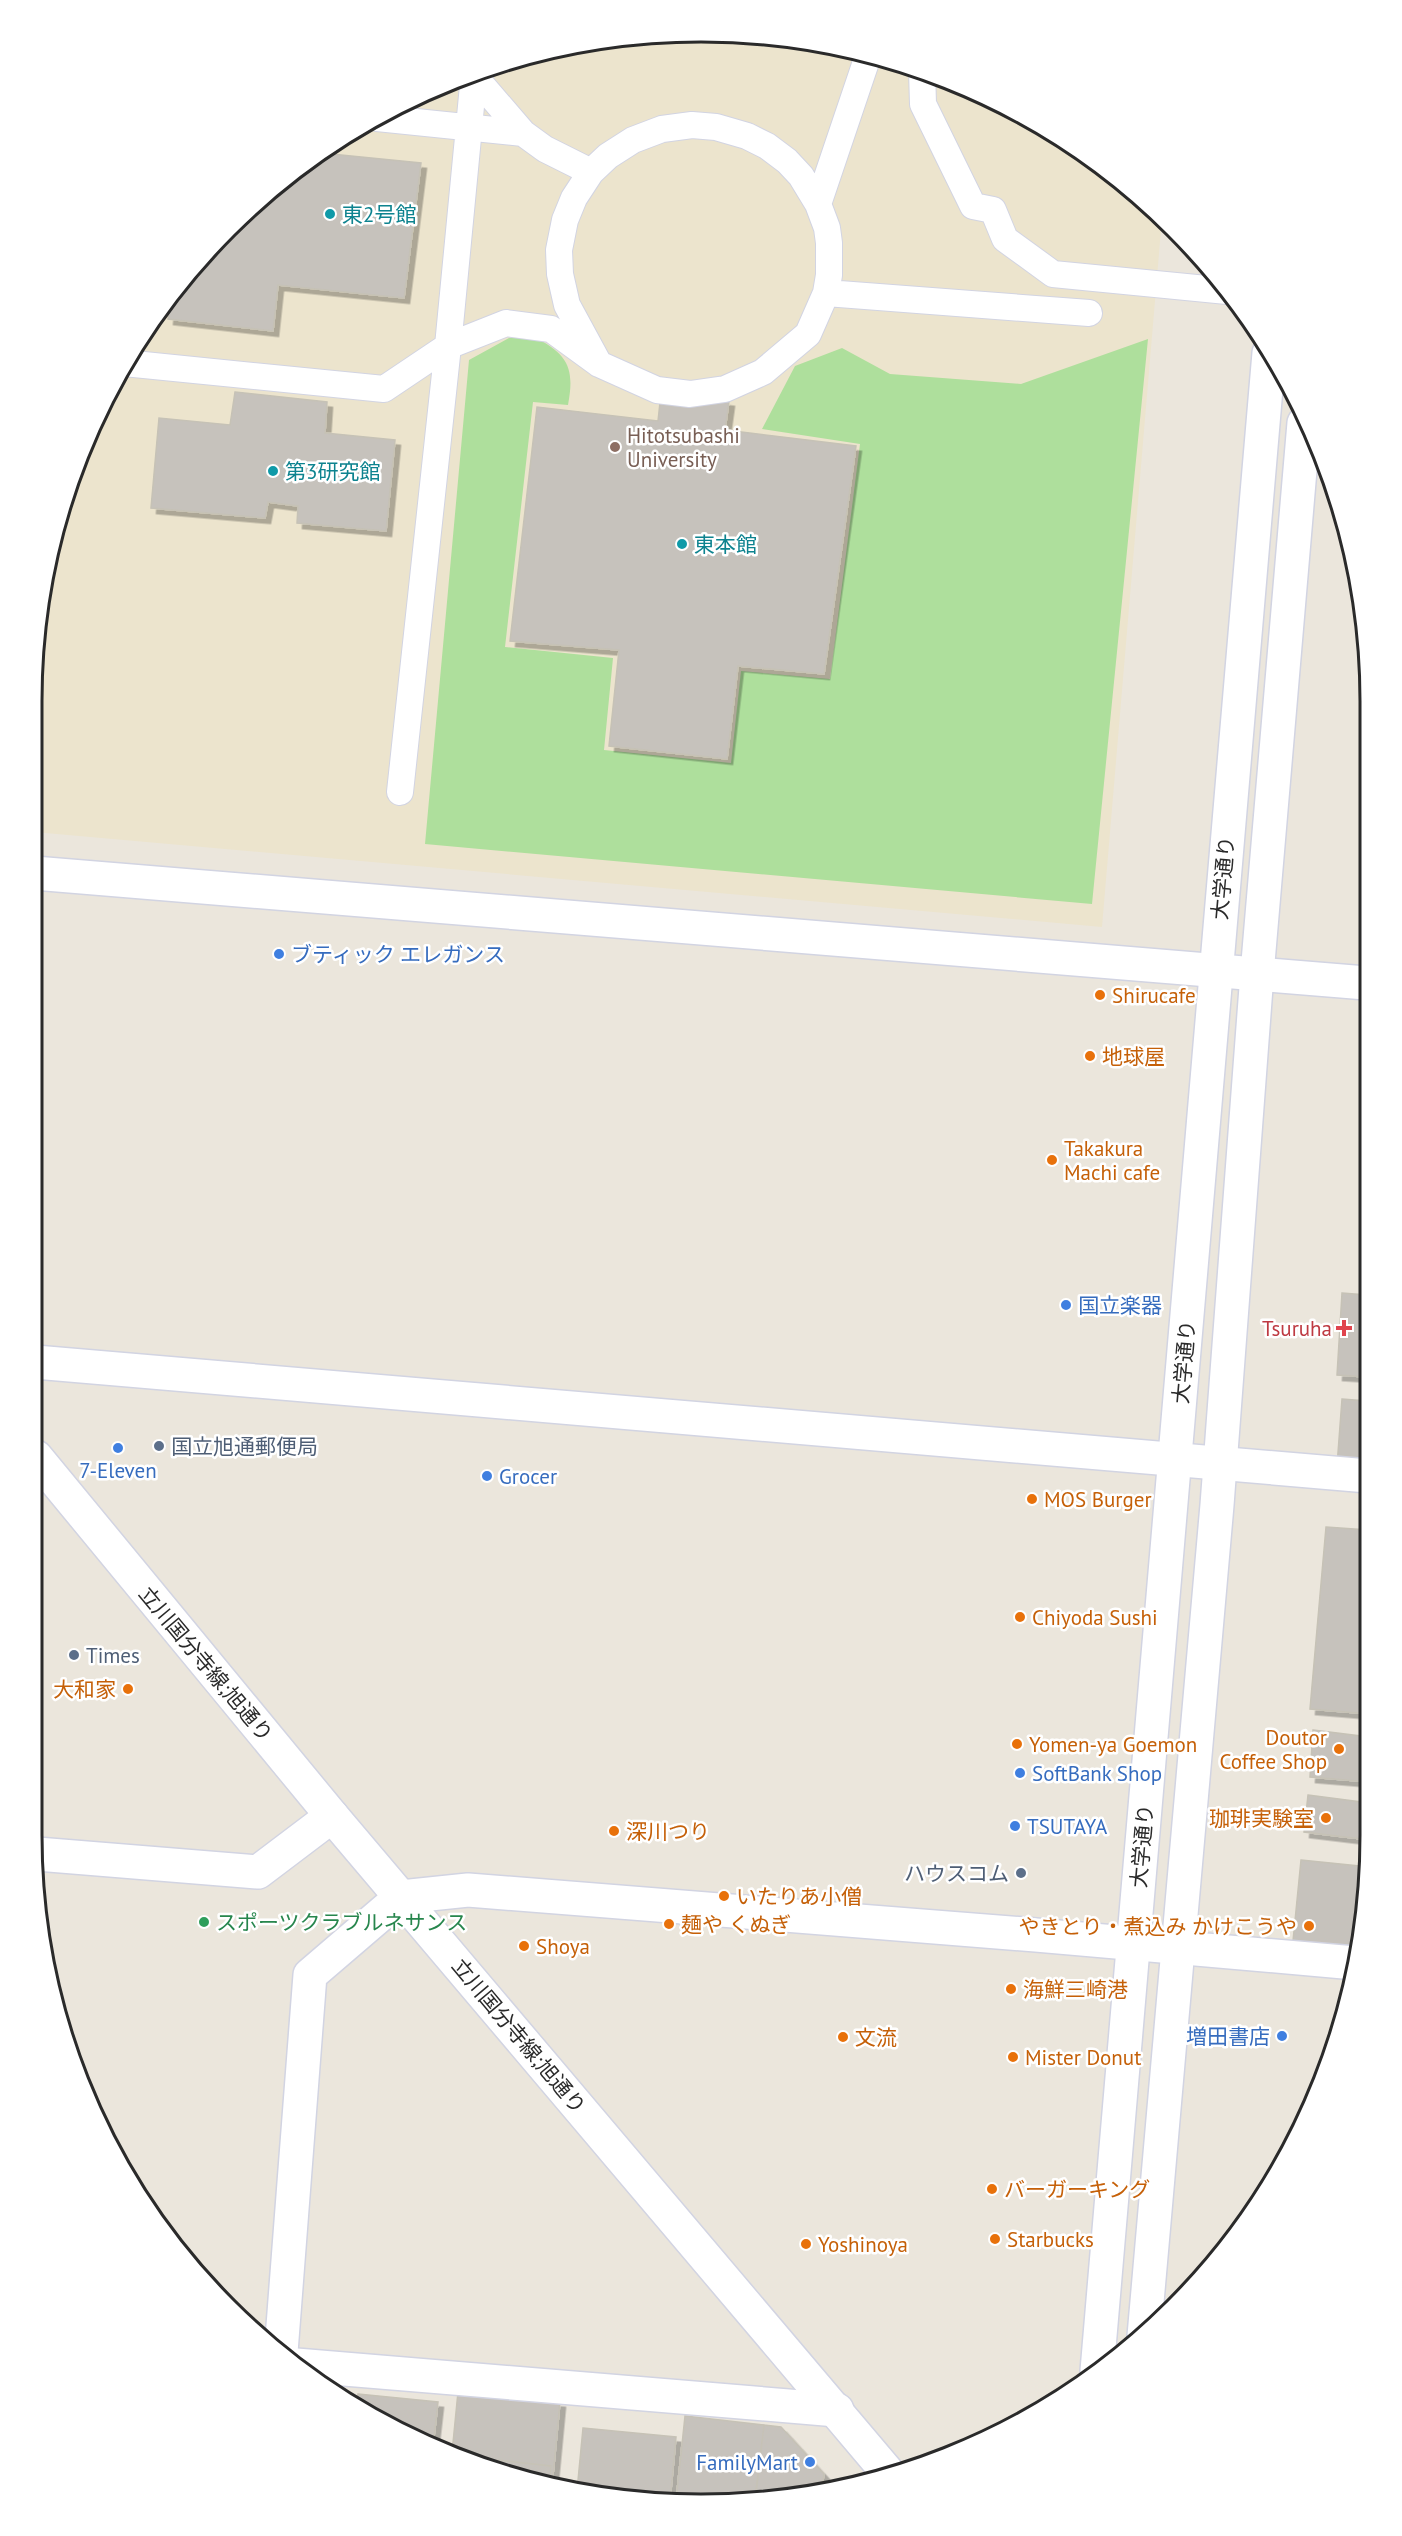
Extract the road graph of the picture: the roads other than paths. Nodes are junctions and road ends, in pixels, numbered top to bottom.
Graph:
1 (866, 63) edge
2 (922, 80) edge
3 (479, 81) edge
4 (473, 83) edge
5 (392, 120) edge
6 (469, 128) junction
7 (524, 133) junction
8 (591, 172) junction
9 (818, 204) junction
10 (1216, 290) edge
11 (826, 293) junction
12 (1089, 313) dead end
13 (448, 346) junction
14 (134, 364) edge
15 (599, 364) junction
16 (1268, 365) edge
17 (1303, 434) edge
18 (400, 792) dead end
19 (42, 874) edge
20 (1215, 970) junction
21 (1257, 974) junction
22 (1360, 983) edge
23 (42, 1363) edge
24 (1176, 1461) junction
25 (42, 1464) edge
26 (1220, 1464) junction
27 (1360, 1475) edge
28 (332, 1816) junction
29 (42, 1854) edge
30 (401, 1897) junction
31 (1133, 1945) junction
32 (1179, 1948) junction
33 (1347, 1963) edge
34 (1145, 2321) edge
35 (282, 2343) edge
36 (1097, 2362) edge
37 (312, 2366) edge
38 (837, 2410) junction
39 (886, 2468) edge

1 - 9 lane
2 - 10 lane
3 - 7 lane
4 - 6 lane
5 - 6 lane
6 - 7 lane
6 - 13 lane
7 - 8 lane
8 - 9 lane
8 - 15 lane
9 - 11 lane
11 - 12 lane
11 - 15 lane
13 - 14 lane
13 - 15 lane
13 - 18 lane
16 - 20 main road, 大学通り
17 - 21 main road, 大学通り
19 - 20 main road
20 - 21 main road
20 - 24 main road, 大学通り
21 - 22 main road
21 - 26 main road, 大学通り
23 - 24 main road
24 - 26 main road
24 - 31 main road, 大学通り
25 - 28 main road, 立川国分寺線;旭通り
26 - 27 main road
26 - 32 main road, 大学通り
28 - 29 main road
28 - 30 main road, 立川国分寺線;旭通り
30 - 31 main road
30 - 35 main road
30 - 38 main road, 立川国分寺線;旭通り
31 - 32 main road
31 - 36 main road, 大学通り
32 - 33 main road
32 - 34 main road, 大学通り
37 - 38 main road
38 - 39 main road, 立川国分寺線;旭通り

